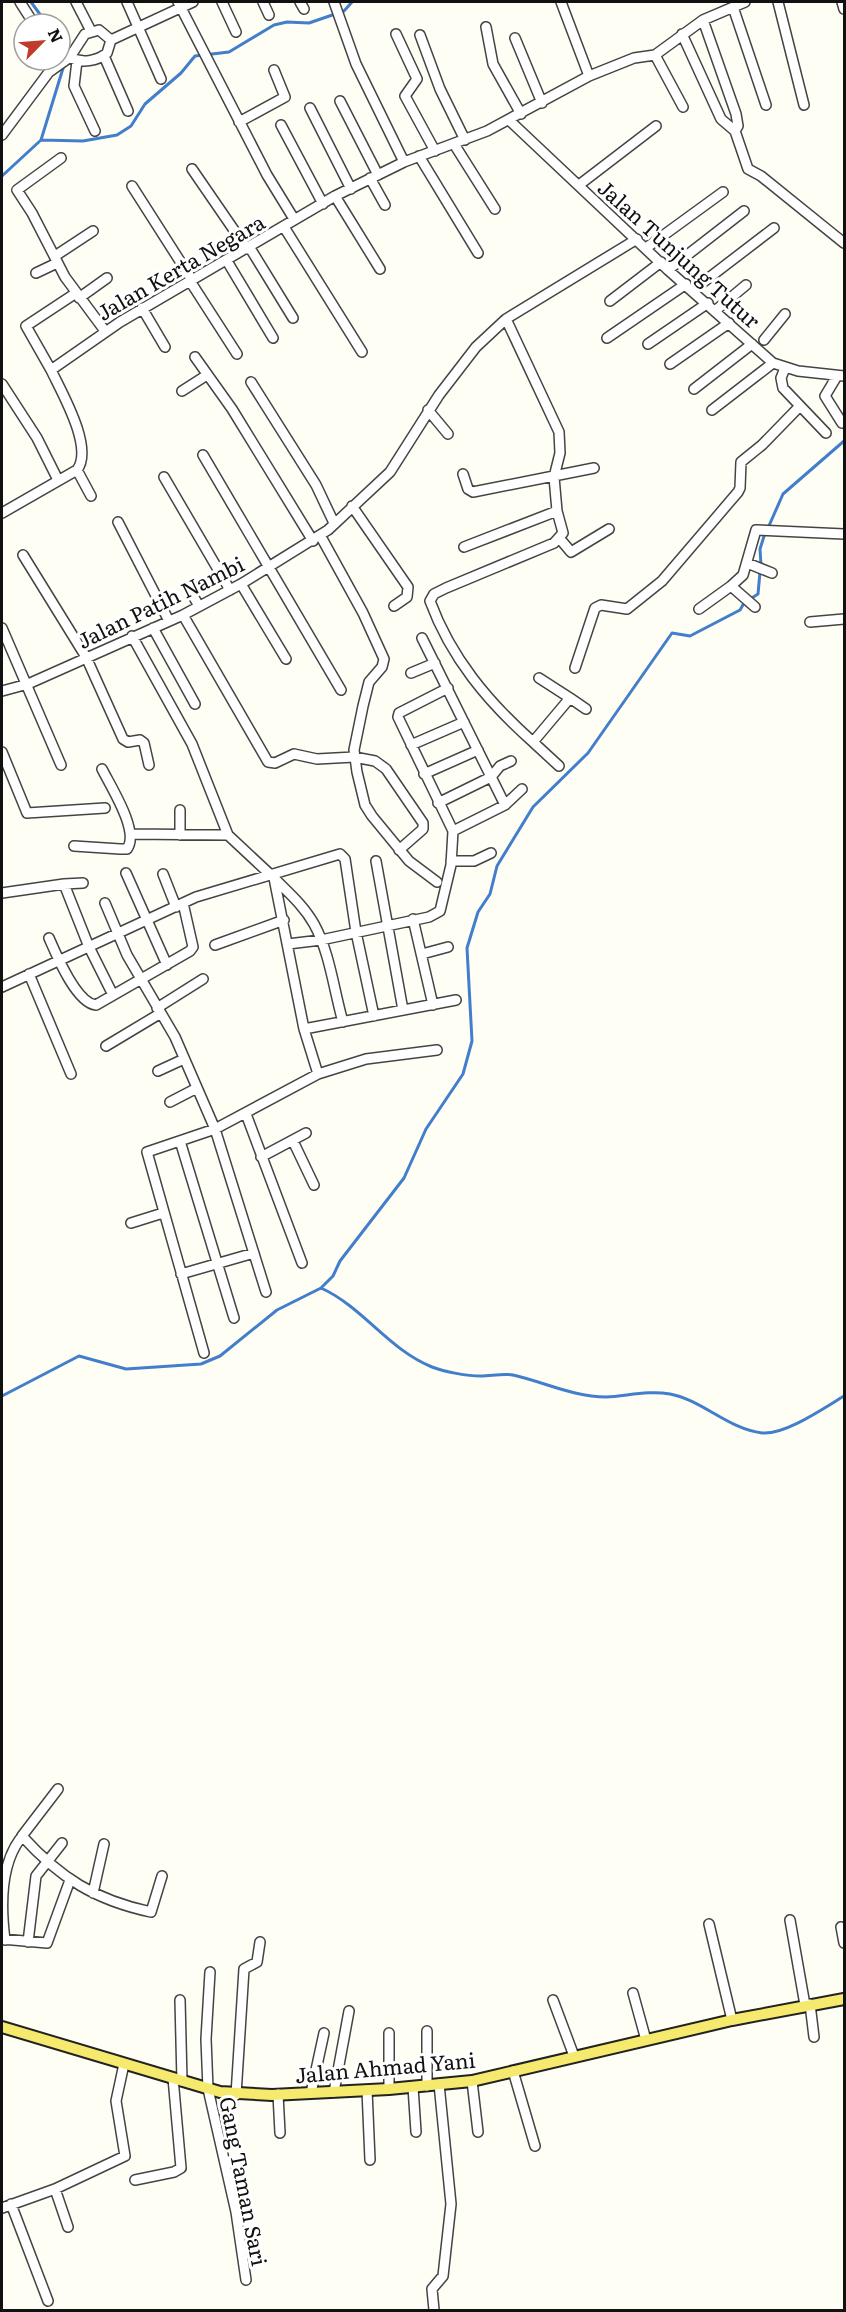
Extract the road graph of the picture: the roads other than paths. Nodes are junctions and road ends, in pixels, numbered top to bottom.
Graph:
1 (76, 2) edge
2 (127, 2) edge
3 (193, 2) edge
4 (222, 2) edge
5 (263, 2) edge
6 (745, 2) edge
7 (778, 2) edge
8 (842, 2) edge
9 (335, 3) edge
10 (179, 4) edge
11 (561, 4) edge
12 (733, 7) junction
13 (844, 9) edge
14 (269, 15) dead end
15 (703, 20) junction
16 (139, 27) junction
17 (486, 27) dead end
18 (91, 31) junction
19 (236, 32) dead end
20 (682, 33) junction
21 (396, 34) dead end
22 (420, 35) dead end
23 (515, 38) dead end
24 (111, 40) junction
25 (72, 55) edge
26 (655, 55) junction
27 (104, 56) junction
28 (72, 60) edge
29 (274, 70) dead end
30 (47, 72) edge
31 (72, 72) edge
32 (589, 76) junction
33 (161, 79) dead end
34 (340, 101) dead end
35 (542, 103) junction
36 (766, 105) dead end
37 (804, 105) dead end
38 (682, 107) dead end
39 (310, 108) dead end
40 (128, 111) dead end
41 (521, 114) junction
42 (509, 120) junction
43 (239, 122) junction
44 (281, 125) dead end
45 (656, 126) dead end
46 (95, 131) dead end
47 (735, 131) junction
48 (2, 135) edge
49 (465, 140) junction
50 (454, 144) junction
51 (435, 151) junction
52 (419, 156) junction
53 (61, 158) dead end
54 (404, 162) junction
55 (192, 169) dead end
56 (374, 177) junction
57 (579, 185) junction
58 (132, 186) dead end
59 (351, 189) junction
60 (723, 192) dead end
61 (335, 196) junction
62 (323, 204) junction
63 (385, 205) dead end
64 (495, 209) dead end
65 (744, 211) dead end
66 (294, 219) junction
67 (284, 227) junction
68 (774, 228) dead end
69 (93, 231) dead end
70 (637, 239) junction
71 (844, 243) edge
72 (249, 248) junction
73 (646, 248) junction
74 (478, 253) dead end
75 (56, 259) junction
76 (227, 261) junction
77 (664, 266) junction
78 (380, 269) dead end
79 (36, 273) dead end
80 (107, 278) dead end
81 (191, 281) junction
82 (746, 285) dead end
83 (690, 287) junction
84 (78, 296) junction
85 (609, 301) dead end
86 (704, 305) junction
87 (142, 308) junction
88 (716, 310) junction
89 (785, 314) dead end
90 (293, 318) dead end
91 (506, 320) junction
92 (729, 323) junction
93 (105, 331) junction
94 (273, 338) dead end
95 (607, 338) dead end
96 (764, 340) dead end
97 (648, 344) dead end
98 (752, 344) junction
99 (165, 346) dead end
100 (362, 352) dead end
101 (237, 354) dead end
102 (195, 357) dead end
103 (773, 363) junction
104 (670, 364) dead end
105 (785, 368) junction
106 (51, 370) junction
107 (207, 375) junction
108 (841, 376) edge
109 (251, 382) dead end
110 (2, 384) edge
111 (694, 389) dead end
112 (182, 391) dead end
113 (800, 406) junction
114 (428, 410) junction
115 (712, 410) dead end
116 (842, 423) dead end
117 (826, 433) dead end
118 (448, 434) dead end
119 (203, 455) dead end
120 (594, 468) dead end
121 (77, 471) junction
122 (463, 474) dead end
123 (164, 477) dead end
124 (554, 477) junction
125 (58, 480) junction
126 (91, 496) dead end
127 (352, 506) junction
128 (557, 511) junction
129 (2, 513) edge
130 (118, 522) dead end
131 (334, 523) junction
132 (609, 529) dead end
133 (844, 534) edge
134 (316, 538) junction
135 (560, 539) junction
136 (464, 547) dead end
137 (23, 555) dead end
138 (747, 563) junction
139 (270, 566) junction
140 (772, 573) dead end
141 (241, 584) junction
142 (731, 586) junction
143 (189, 589) dead end
144 (230, 590) junction
145 (199, 606) junction
146 (394, 606) dead end
147 (755, 607) dead end
148 (699, 609) dead end
149 (183, 615) junction
150 (844, 619) edge
151 (169, 621) junction
152 (810, 622) dead end
153 (2, 628) edge
154 (153, 628) junction
155 (132, 636) junction
156 (422, 638) dead end
157 (86, 657) junction
158 (286, 659) dead end
159 (435, 663) junction
160 (575, 668) dead end
161 (411, 673) dead end
162 (539, 678) dead end
163 (28, 684) junction
164 (448, 688) junction
165 (341, 690) dead end
166 (2, 691) edge
167 (570, 698) junction
168 (195, 704) dead end
169 (586, 709) dead end
170 (464, 722) junction
171 (533, 742) junction
172 (411, 745) junction
173 (478, 750) junction
174 (2, 752) edge
175 (354, 757) junction
176 (511, 761) dead end
177 (61, 765) dead end
178 (149, 765) dead end
179 (559, 766) dead end
180 (102, 769) dead end
181 (424, 774) junction
182 (491, 777) junction
183 (522, 789) dead end
184 (438, 803) junction
185 (505, 805) junction
186 (105, 808) dead end
187 (180, 810) dead end
188 (453, 831) junction
189 (131, 834) junction
190 (180, 835) junction
191 (228, 835) junction
192 (74, 846) dead end
193 (399, 850) junction
194 (490, 853) dead end
195 (376, 861) dead end
196 (451, 861) junction
197 (126, 873) dead end
198 (164, 874) dead end
199 (273, 877) junction
200 (437, 882) dead end
201 (83, 883) dead end
202 (64, 884) junction
203 (2, 893) edge
204 (105, 903) dead end
205 (180, 905) junction
206 (413, 919) junction
207 (284, 920) junction
208 (146, 922) junction
209 (386, 926) junction
210 (356, 932) junction
211 (117, 934) junction
212 (49, 938) dead end
213 (321, 940) junction
214 (288, 944) junction
215 (215, 945) dead end
216 (89, 947) junction
217 (448, 947) dead end
218 (422, 954) junction
219 (59, 961) junction
220 (167, 964) junction
221 (29, 974) junction
222 (140, 979) junction
223 (203, 979) dead end
224 (2, 987) edge
225 (113, 995) junction
226 (456, 1000) dead end
227 (433, 1005) junction
228 (403, 1010) junction
229 (159, 1011) junction
230 (374, 1016) junction
231 (343, 1022) junction
232 (304, 1029) junction
233 (106, 1047) dead end
234 (437, 1050) dead end
235 (184, 1059) junction
236 (158, 1071) dead end
237 (71, 1074) dead end
238 (318, 1074) junction
239 (197, 1088) junction
240 (170, 1102) dead end
241 (246, 1114) junction
242 (215, 1130) junction
243 (306, 1133) dead end
244 (180, 1141) junction
245 (292, 1141) junction
246 (261, 1157) junction
247 (314, 1185) dead end
248 (163, 1214) junction
249 (131, 1223) dead end
250 (254, 1253) junction
251 (218, 1263) junction
252 (302, 1263) dead end
253 (181, 1274) junction
254 (266, 1292) dead end
255 (234, 1318) dead end
256 (204, 1353) dead end
257 (58, 1789) dead end
258 (20, 1839) dead end
259 (62, 1843) dead end
260 (104, 1844) dead end
261 (46, 1862) junction
262 (162, 1876) dead end
263 (70, 1880) junction
264 (93, 1893) junction
265 (790, 1920) dead end
266 (709, 1924) dead end
267 (841, 1927) dead end
268 (3, 1940) edge
269 (28, 1942) junction
270 (260, 1942) dead end
271 (844, 1943) edge
272 (210, 1972) dead end
273 (633, 1993) dead end
274 (844, 1999) edge
275 (180, 2000) dead end
276 (553, 2000) dead end
277 (808, 2005) junction
278 (349, 2011) dead end
279 (732, 2020) junction
280 (2, 2027) edge
281 (427, 2031) dead end
282 (324, 2033) dead end
283 (389, 2033) dead end
284 (814, 2037) dead end
285 (646, 2040) junction
286 (574, 2056) junction
287 (124, 2064) junction
288 (513, 2071) junction
289 (177, 2079) junction
290 (472, 2080) junction
291 (439, 2084) junction
292 (427, 2086) junction
293 (413, 2087) junction
294 (208, 2089) junction
295 (389, 2089) junction
296 (367, 2090) junction
297 (334, 2092) junction
298 (311, 2093) junction
299 (278, 2094) junction
300 (236, 2095) junction
301 (416, 2132) dead end
302 (478, 2132) dead end
303 (280, 2133) dead end
304 (535, 2146) dead end
305 (370, 2160) dead end
306 (135, 2180) dead end
307 (54, 2189) junction
308 (6, 2206) edge
309 (68, 2227) dead end
310 (246, 2280) dead end
311 (48, 2301) dead end
312 (434, 2310) edge

1 - 18 street
2 - 16 street
3 - 10 street
4 - 19 street
5 - 14 street
6 - 12 street
7 - 37 street
8 - 13 street
9 - 54 street
10 - 16 street
10 - 43 street
11 - 32 street
12 - 15 street
12 - 36 street
15 - 20 street
15 - 47 street
16 - 24 street
16 - 33 street
17 - 41 street
18 - 24 street
18 - 25 street
20 - 26 street
20 - 47 street
21 - 51 street
22 - 49 street
23 - 35 street
24 - 27 street
26 - 32 street, Jalan Kerta Negara
26 - 38 street
27 - 28 street
27 - 40 street
29 - 43 street
30 - 48 street
31 - 46 street
32 - 35 street, Jalan Kerta Negara
34 - 56 street
35 - 41 street, Jalan Kerta Negara
39 - 59 street
41 - 42 street, Jalan Kerta Negara
42 - 49 street, Jalan Kerta Negara
42 - 57 street, Jalan Tunjung Tutur
43 - 66 street
44 - 62 street
45 - 57 street
47 - 71 street
49 - 50 street, Jalan Kerta Negara
50 - 51 street, Jalan Kerta Negara
50 - 64 street
51 - 52 street, Jalan Kerta Negara
52 - 54 street, Jalan Kerta Negara
52 - 74 street
53 - 75 street
54 - 56 street, Jalan Kerta Negara
55 - 72 street
56 - 59 street, Jalan Kerta Negara
56 - 63 street
57 - 70 street, Jalan Tunjung Tutur
58 - 81 street
59 - 61 street, Jalan Kerta Negara
60 - 73 street
61 - 62 street, Jalan Kerta Negara
61 - 78 street
62 - 66 street, Jalan Kerta Negara
65 - 77 street
66 - 67 street, Jalan Kerta Negara
67 - 72 street, Jalan Kerta Negara
67 - 100 street
68 - 83 street
69 - 75 street
70 - 73 street, Jalan Tunjung Tutur
70 - 91 street, Jalan Patih Nambi
72 - 76 street, Jalan Kerta Negara
72 - 90 street
73 - 77 street, Jalan Tunjung Tutur
75 - 79 street
75 - 84 street
76 - 81 street, Jalan Kerta Negara
76 - 94 street
77 - 83 street, Jalan Tunjung Tutur
77 - 85 street
80 - 84 street
81 - 87 street, Jalan Kerta Negara
81 - 101 street
82 - 88 street
83 - 86 street, Jalan Tunjung Tutur
83 - 95 street
84 - 93 street
84 - 106 street
86 - 88 street, Jalan Tunjung Tutur
86 - 97 street
87 - 93 street, Jalan Kerta Negara
87 - 99 street
88 - 92 street, Jalan Tunjung Tutur
89 - 96 street
91 - 114 street, Jalan Patih Nambi
91 - 124 street
92 - 98 street, Jalan Tunjung Tutur
92 - 104 street
93 - 106 street, Jalan Kerta Negara
98 - 103 street, Jalan Tunjung Tutur
98 - 111 street
102 - 107 street
103 - 105 street, Jalan Tunjung Tutur
103 - 115 street
105 - 108 street, Jalan Tunjung Tutur
105 - 113 street
106 - 121 street
107 - 112 street
107 - 134 street
108 - 116 street
109 - 131 street
110 - 125 street
113 - 117 street
113 - 160 street
114 - 118 street
114 - 127 street, Jalan Patih Nambi
119 - 139 street
120 - 124 street
121 - 125 street
121 - 126 street
122 - 124 street
123 - 144 street
124 - 128 street
125 - 129 street
127 - 131 street, Jalan Patih Nambi
127 - 146 street
128 - 135 street
128 - 136 street
130 - 151 street
131 - 134 street, Jalan Patih Nambi
132 - 135 street
133 - 138 street
134 - 139 street, Jalan Patih Nambi
134 - 175 street
135 - 171 street
137 - 157 street
138 - 140 street
138 - 142 street
139 - 141 street, Jalan Patih Nambi
139 - 165 street
141 - 144 street, Jalan Patih Nambi
141 - 158 street
142 - 147 street
142 - 148 street
143 - 145 street
144 - 145 street, Jalan Patih Nambi
145 - 149 street, Jalan Patih Nambi
149 - 151 street, Jalan Patih Nambi
149 - 175 street
150 - 152 street
151 - 154 street, Jalan Patih Nambi
153 - 163 street
154 - 155 street, Jalan Patih Nambi
154 - 168 street
155 - 157 street, Jalan Patih Nambi
155 - 191 street
156 - 159 street
157 - 163 street, Jalan Patih Nambi
157 - 178 street
159 - 161 street
159 - 164 street
162 - 167 street
163 - 166 street, Jalan Patih Nambi
163 - 177 street
164 - 170 street
164 - 172 street
167 - 169 street
167 - 171 street
170 - 172 street
170 - 173 street
171 - 179 street
172 - 181 street
173 - 181 street
173 - 182 street
174 - 186 street
175 - 193 street
175 - 193 street
176 - 182 street
180 - 189 street
181 - 184 street
182 - 184 street
182 - 185 street
183 - 185 street
184 - 188 street
185 - 188 street
187 - 190 street
188 - 196 street
189 - 190 street
189 - 192 street
190 - 191 street
191 - 199 street
193 - 200 street
194 - 196 street
195 - 209 street
196 - 206 street
197 - 208 street
198 - 205 street
199 - 205 street
199 - 207 street
199 - 210 street
199 - 213 street
201 - 202 street
202 - 203 street
202 - 216 street
204 - 211 street
205 - 208 street
205 - 220 street
206 - 209 street
206 - 218 street
207 - 214 street
207 - 215 street
208 - 211 street
208 - 220 street
209 - 210 street
209 - 228 street
210 - 213 street
210 - 230 street
211 - 216 street
211 - 222 street
212 - 219 street
213 - 214 street
213 - 231 street
214 - 232 street
216 - 219 street
216 - 225 street
217 - 218 street
218 - 227 street
219 - 221 street
219 - 225 street
220 - 222 street
221 - 224 street
221 - 237 street
222 - 225 street
222 - 229 street
223 - 229 street
226 - 227 street
227 - 228 street
228 - 230 street
229 - 233 street
229 - 235 street
230 - 231 street
231 - 232 street
232 - 238 street
234 - 238 street
235 - 236 street
235 - 239 street
238 - 241 street
239 - 240 street
239 - 242 street
241 - 242 street
241 - 246 street
242 - 244 street
242 - 250 street
243 - 245 street
244 - 248 street
244 - 251 street
245 - 246 street
245 - 247 street
246 - 252 street
248 - 249 street
248 - 253 street
250 - 251 street
250 - 254 street
251 - 253 street
251 - 255 street
253 - 256 street
257 - 261 street
258 - 268 street
259 - 261 street
260 - 264 street
261 - 263 street
261 - 269 street
262 - 264 street
263 - 264 street
263 - 269 street
265 - 277 street
266 - 279 street
267 - 271 street
268 - 269 street
270 - 300 street
272 - 294 street, Gang Taman Sari
273 - 285 street
274 - 277 main road, Jalan Ahmad Yani
275 - 289 street
276 - 286 street
277 - 279 main road, Jalan Ahmad Yani
277 - 284 street
278 - 297 street
279 - 285 main road, Jalan Ahmad Yani
280 - 287 main road, Jalan Ahmad Yani
281 - 292 street
282 - 298 street
283 - 295 street
285 - 286 main road, Jalan Ahmad Yani
286 - 288 main road, Jalan Ahmad Yani
287 - 289 main road, Jalan Ahmad Yani
287 - 307 street
288 - 290 main road, Jalan Ahmad Yani
288 - 304 street
289 - 294 main road, Jalan Ahmad Yani
289 - 306 street
290 - 291 main road, Jalan Ahmad Yani
290 - 302 street
291 - 292 main road, Jalan Ahmad Yani
291 - 312 street
292 - 293 main road, Jalan Ahmad Yani
293 - 295 main road, Jalan Ahmad Yani
293 - 301 street
294 - 300 main road, Jalan Ahmad Yani
294 - 310 street, Gang Taman Sari
295 - 296 main road, Jalan Ahmad Yani
296 - 297 main road, Jalan Ahmad Yani
296 - 305 street
297 - 298 main road, Jalan Ahmad Yani
298 - 299 main road, Jalan Ahmad Yani
299 - 300 main road, Jalan Ahmad Yani
299 - 303 street
307 - 308 street
307 - 309 street
308 - 311 street

